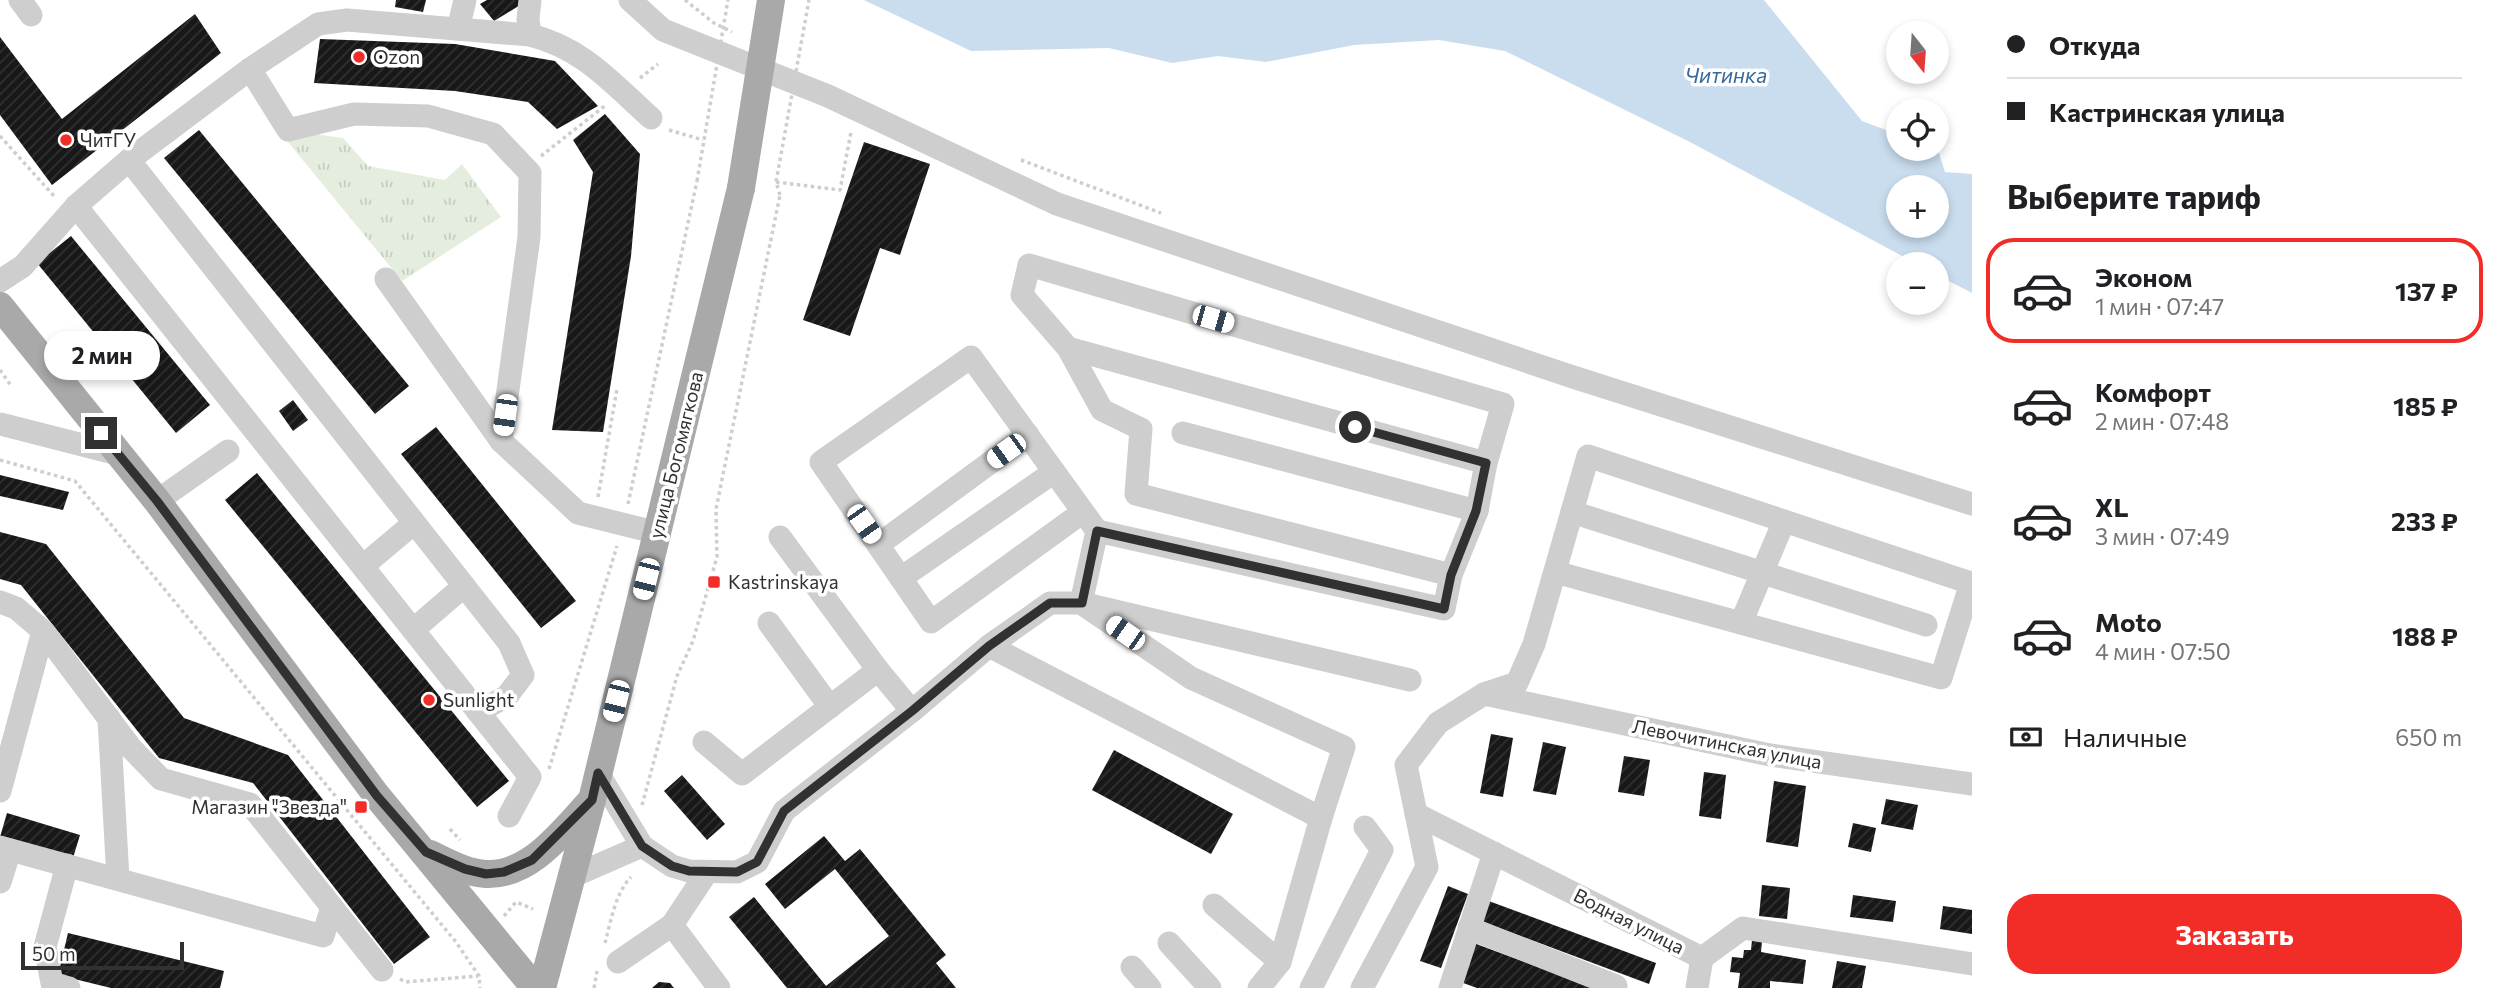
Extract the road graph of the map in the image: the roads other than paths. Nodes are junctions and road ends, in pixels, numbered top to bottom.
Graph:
1 (465, 0) edge
2 (530, 0) edge
3 (631, 0) edge
4 (771, 0) edge
5 (457, 29) junction
6 (530, 35) junction
7 (250, 69) junction
8 (657, 123) road end
9 (129, 160) junction
10 (76, 206) junction
11 (386, 279) dead end
12 (0, 281) edge
13 (0, 306) edge
14 (1069, 348) junction
15 (0, 424) edge
16 (1183, 433) dead end
17 (1028, 435) junction
18 (501, 441) junction
19 (228, 451) dead end
20 (118, 454) junction
21 (1486, 463) junction
22 (1054, 472) junction
23 (157, 501) junction
24 (1972, 504) edge
25 (1476, 511) junction
26 (1083, 512) junction
27 (1572, 512) junction
28 (1784, 521) junction
29 (414, 523) junction
30 (1097, 531) junction
31 (657, 533) junction
32 (780, 537) dead end
33 (878, 545) junction
34 (363, 566) junction
35 (1764, 571) junction
36 (1555, 572) junction
37 (1451, 575) junction
38 (901, 578) junction
39 (464, 586) junction
40 (0, 602) edge
41 (1082, 603) junction
42 (769, 623) dead end
43 (1741, 623) junction
44 (1926, 625) dead end
45 (413, 630) junction
46 (43, 631) junction
47 (989, 646) junction
48 (878, 670) junction
49 (1410, 680) dead end
50 (1484, 694) junction
51 (830, 707) junction
52 (912, 711) junction
53 (478, 712) junction
54 (109, 718) junction
55 (704, 742) dead end
56 (1972, 785) edge
57 (595, 787) junction
58 (0, 791) edge
59 (1416, 814) junction
60 (509, 816) dead end
61 (1321, 818) junction
62 (1364, 827) dead end
63 (642, 846) junction
64 (5, 848) edge
65 (426, 852) junction
66 (1494, 853) junction
67 (67, 865) junction
68 (707, 873) junction
69 (571, 877) junction
70 (118, 879) junction
71 (0, 883) edge
72 (1214, 905) dead end
73 (332, 907) junction
74 (672, 925) junction
75 (1469, 928) junction
76 (1169, 943) dead end
77 (607, 957) road end
78 (1702, 958) junction
79 (1280, 962) junction
80 (1972, 964) edge
81 (1132, 967) dead end
82 (382, 970) road end
83 (1616, 986) dead end
84 (69, 988) edge
85 (535, 988) edge
86 (542, 988) edge
87 (719, 988) edge
88 (1150, 988) edge
89 (1210, 988) edge
90 (1259, 988) edge
91 (1311, 988) edge
92 (1362, 988) edge
93 (1450, 988) edge
94 (1697, 988) edge

1 - 5 street
2 - 6 street
3 - 24 street
4 - 31 main road, улица Богомягкова, bridge
5 - 6 street
5 - 7 street
6 - 8 street
7 - 9 street
7 - 18 street
9 - 10 street
9 - 29 street
10 - 12 street
10 - 34 street
11 - 18 street
13 - 20 main road
14 - 21 street
14 - 21 street
14 - 37 street
15 - 20 street
16 - 25 street
17 - 22 street
17 - 33 street
17 - 33 street
18 - 31 street
19 - 23 street
20 - 23 main road
21 - 25 street
22 - 26 street
22 - 38 street
23 - 65 main road
25 - 37 street
26 - 30 street
26 - 38 street
27 - 28 street
27 - 35 street
27 - 36 street
28 - 35 street
28 - 43 street
29 - 34 street
29 - 39 street
30 - 37 street
30 - 41 street
31 - 57 main road, улица Богомягкова
32 - 48 street
33 - 38 street
34 - 45 street
35 - 43 street
35 - 44 street
36 - 43 street
36 - 50 street
39 - 45 street
39 - 53 street
40 - 46 street
41 - 47 street
41 - 49 street
41 - 61 street
42 - 51 street
45 - 53 street
46 - 54 street
46 - 58 street
47 - 52 street
47 - 61 street
48 - 51 street
48 - 52 street
50 - 56 street, Левочитинская улица
50 - 59 street
51 - 55 street
52 - 68 street
53 - 60 street
54 - 70 street
54 - 73 street
57 - 63 street
57 - 65 main road
57 - 69 main road, улица Богомягкова
59 - 66 street, Водная улица
59 - 92 street
61 - 79 street
62 - 91 street
63 - 68 street
63 - 69 street
64 - 67 street
64 - 71 street
65 - 85 main road
66 - 75 street
66 - 78 street, Водная улица
67 - 70 street
67 - 84 street
68 - 74 street
69 - 86 main road, улица Богомягкова
70 - 73 street
72 - 79 street
73 - 82 street
74 - 77 street
74 - 87 street
75 - 83 street
75 - 93 street
76 - 89 street
78 - 80 street, Водная улица
78 - 94 street
79 - 90 street
81 - 88 street

